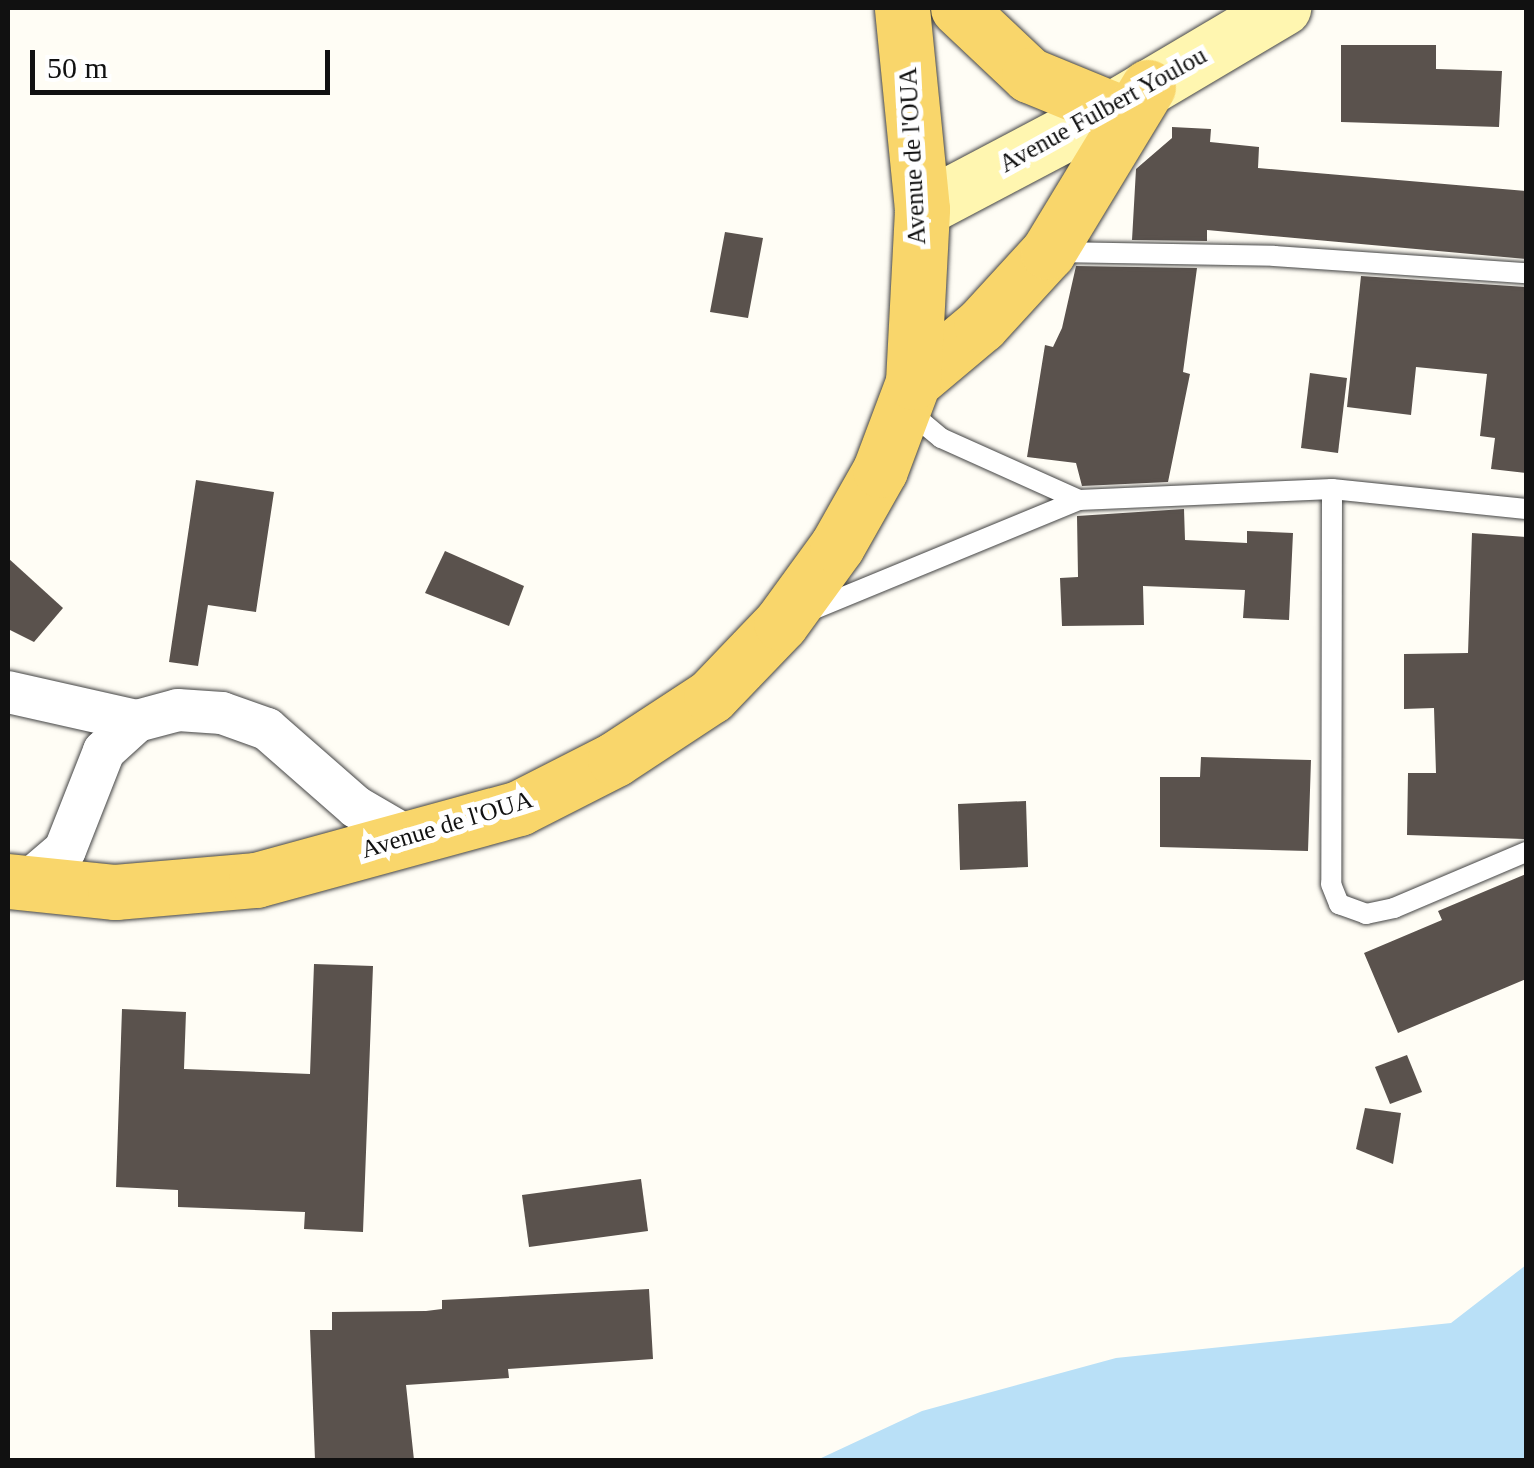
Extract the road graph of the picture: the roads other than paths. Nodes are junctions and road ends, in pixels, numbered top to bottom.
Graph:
1 (902, 8) edge
2 (958, 8) edge
3 (1283, 8) edge
4 (1130, 98) junction
5 (922, 209) junction
6 (1048, 252) junction
7 (1526, 273) edge
8 (909, 395) junction
9 (1332, 489) junction
10 (1079, 500) junction
11 (1526, 509) edge
12 (781, 623) junction
13 (8, 692) edge
14 (137, 721) junction
15 (411, 839) junction
16 (1526, 852) edge
17 (16, 883) edge

1 - 5 main road, Avenue de l'OUA
2 - 4 main road
3 - 4 main road, Avenue Fulbert Youlou
4 - 5 main road, Avenue Fulbert Youlou
4 - 6 main road
5 - 8 main road, Avenue de l'OUA
6 - 7 lane
6 - 8 main road
8 - 10 lane
8 - 12 main road, Avenue de l'OUA
9 - 10 lane
9 - 11 lane
9 - 16 lane
10 - 12 lane
12 - 15 main road, Avenue de l'OUA
13 - 14 street
14 - 15 street
14 - 17 street
15 - 17 main road, Avenue de l'OUA

